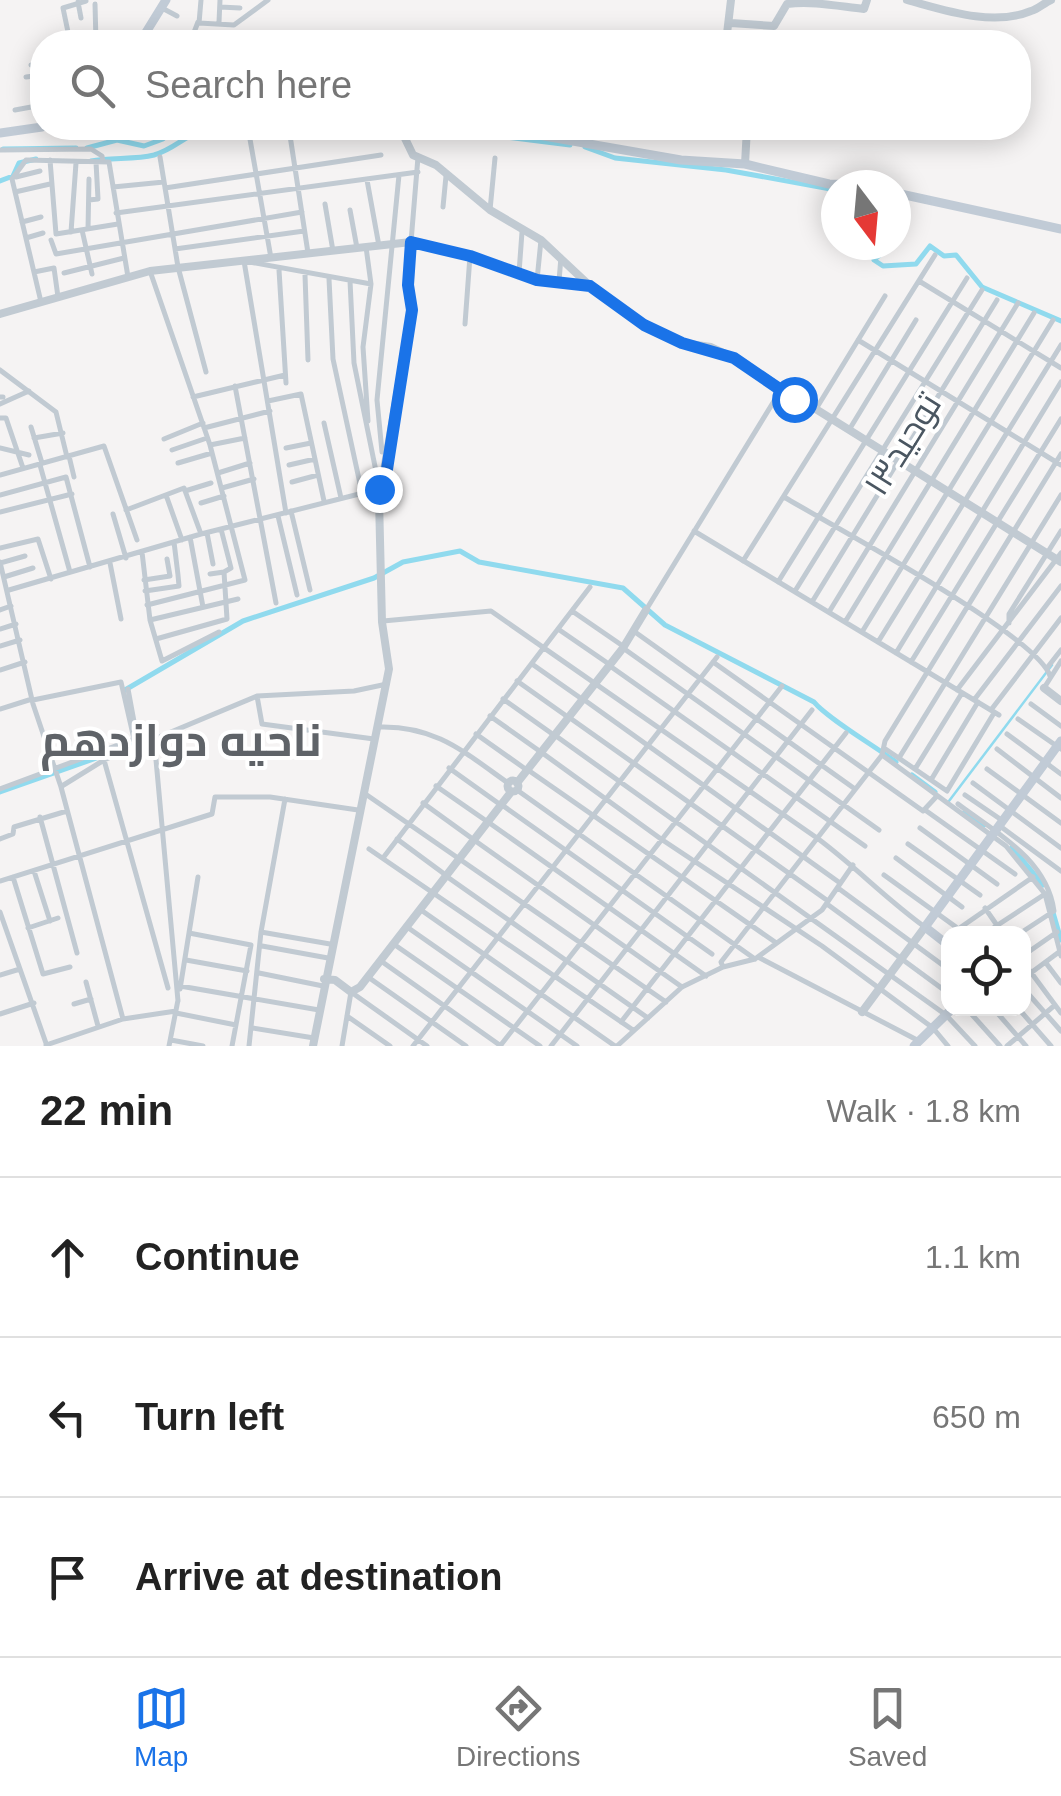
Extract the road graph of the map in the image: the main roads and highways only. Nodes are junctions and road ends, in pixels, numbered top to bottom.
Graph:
1 (164, 4) edge
2 (147, 30) edge
3 (30, 129) edge
4 (0, 133) edge
5 (567, 140) edge
6 (821, 182) edge
7 (911, 196) edge
8 (1061, 229) edge
9 (1060, 746) edge
10 (941, 933) edge
11 (945, 1016) edge
12 (919, 1044) edge

1 - 2 main road
3 - 4 main road
5 - 6 main road
7 - 8 main road
9 - 10 main road
11 - 12 main road

